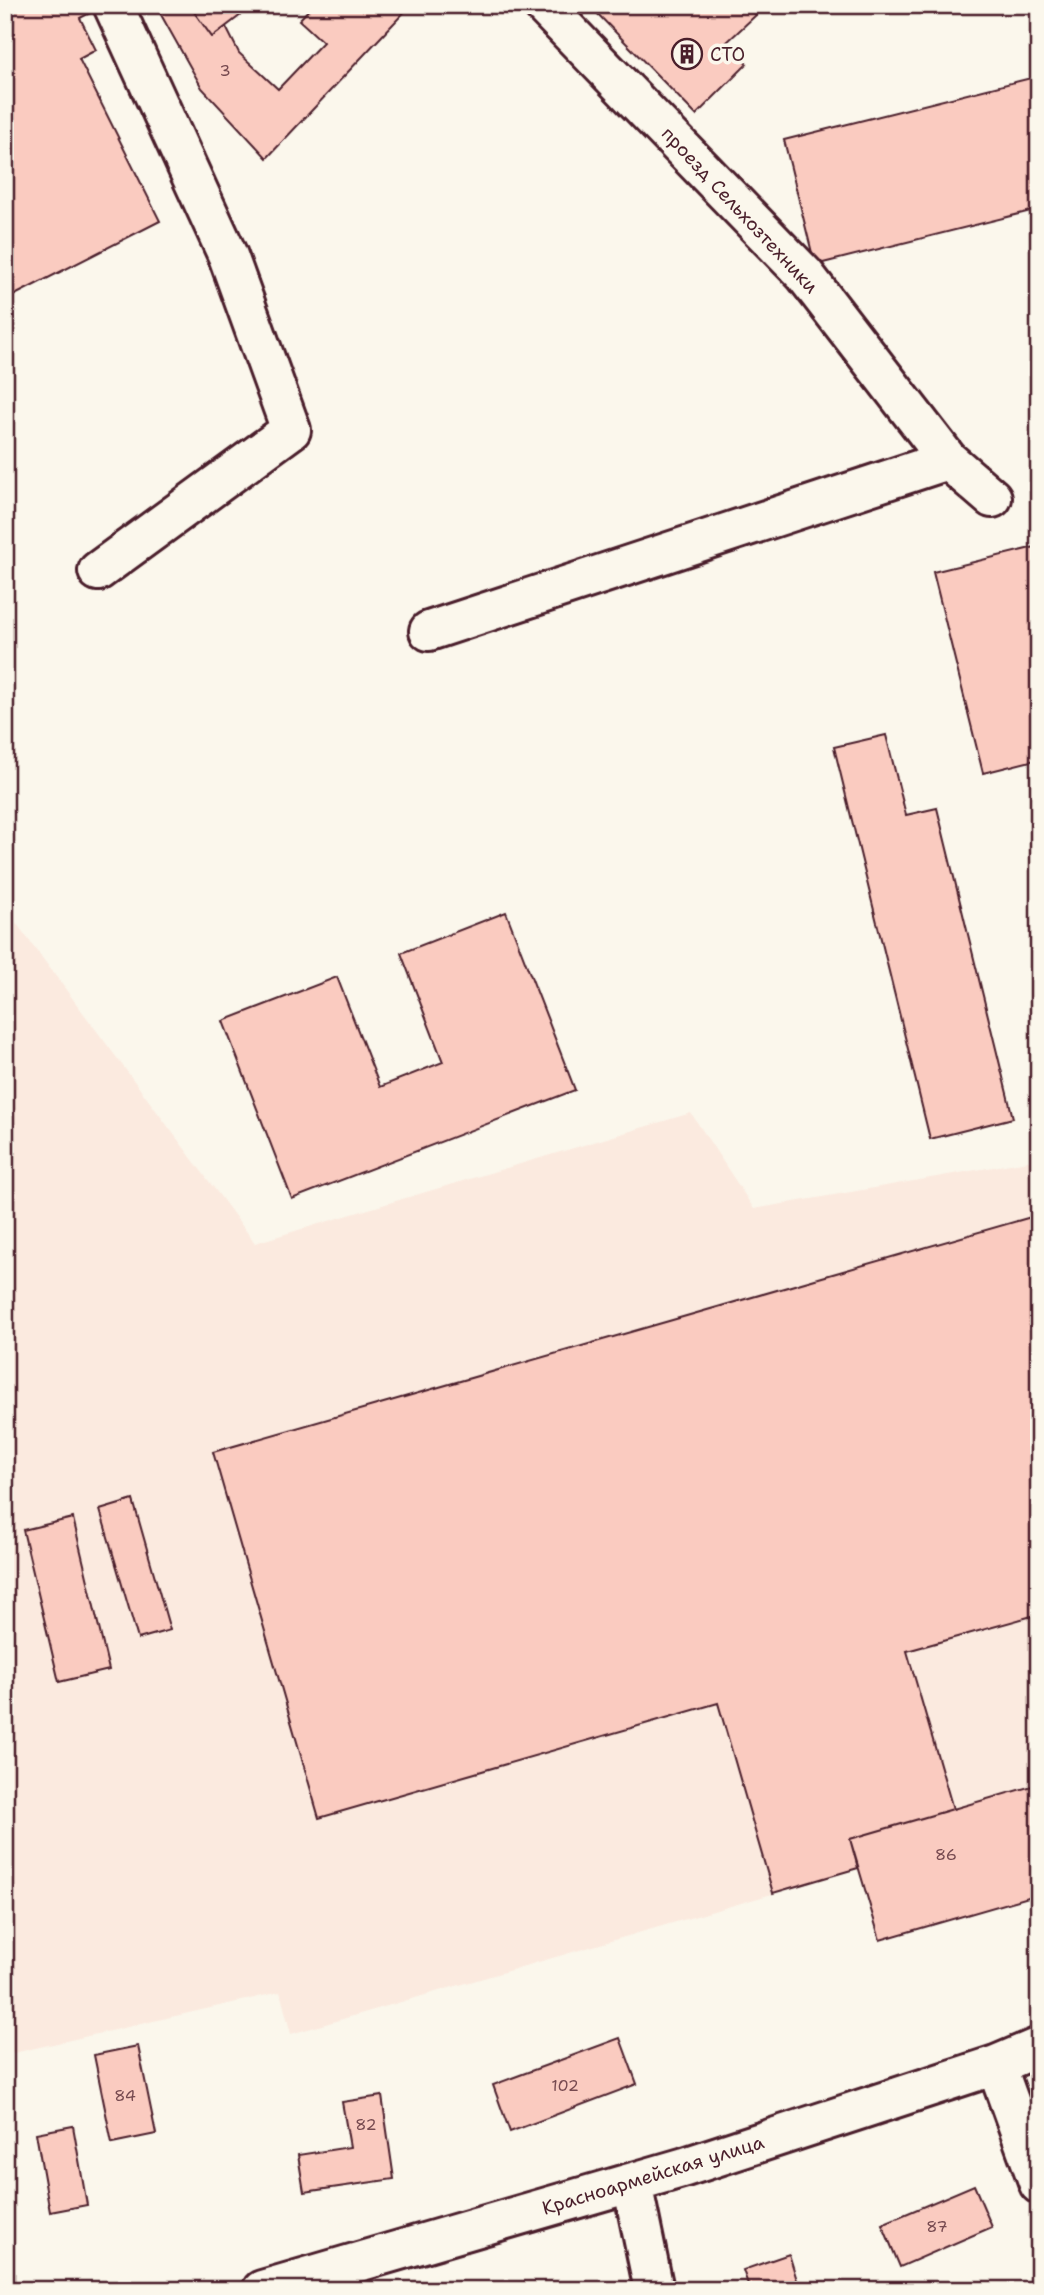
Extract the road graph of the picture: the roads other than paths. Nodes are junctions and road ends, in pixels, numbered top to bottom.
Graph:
1 (113, 5) edge
2 (543, 5) edge
3 (948, 460) junction
4 (992, 498) dead end
5 (98, 571) dead end
6 (429, 631) dead end
7 (1039, 2047) edge
8 (996, 2065) junction
9 (632, 2183) junction
10 (1039, 2184) edge
11 (262, 2290) edge
12 (654, 2290) edge

1 - 5 street
2 - 3 street, проезд Сельхозтехники
3 - 4 street, проезд Сельхозтехники
3 - 6 street
7 - 8 street, Красноармейская улица
8 - 9 street, Красноармейская улица
8 - 10 street
9 - 11 street, Красноармейская улица
9 - 12 street

